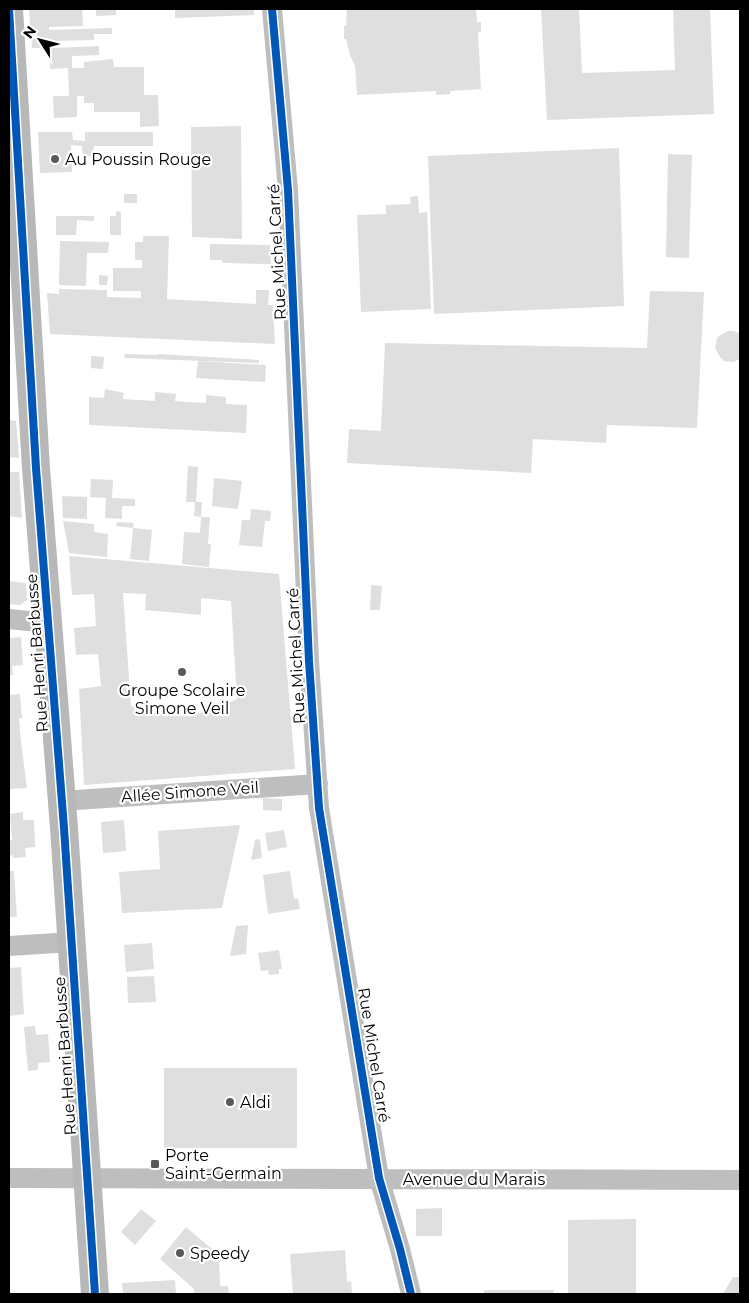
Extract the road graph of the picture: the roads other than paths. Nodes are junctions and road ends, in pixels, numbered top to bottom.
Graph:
1 (9, 9) edge
2 (272, 9) edge
3 (9, 619) edge
4 (48, 623) junction
5 (318, 784) junction
6 (62, 801) junction
7 (72, 942) junction
8 (9, 946) edge
9 (9, 1178) edge
10 (87, 1178) junction
11 (379, 1178) junction
12 (740, 1180) edge
13 (95, 1294) edge
14 (412, 1294) edge

1 - 4 street, Rue Henri Barbusse
2 - 5 street, Rue Michel Carré
3 - 4 street
4 - 6 street, Rue Henri Barbusse
5 - 6 street, Allée Simone Veil
5 - 11 street, Rue Michel Carré
6 - 7 street, Rue Henri Barbusse
7 - 8 street
7 - 10 street, Rue Henri Barbusse
9 - 10 street, Avenue du Marais
10 - 11 street, Avenue du Marais
10 - 13 street, Rue Henri Barbusse
11 - 12 street, Avenue du Marais
11 - 14 street, Rue Michel Carré

